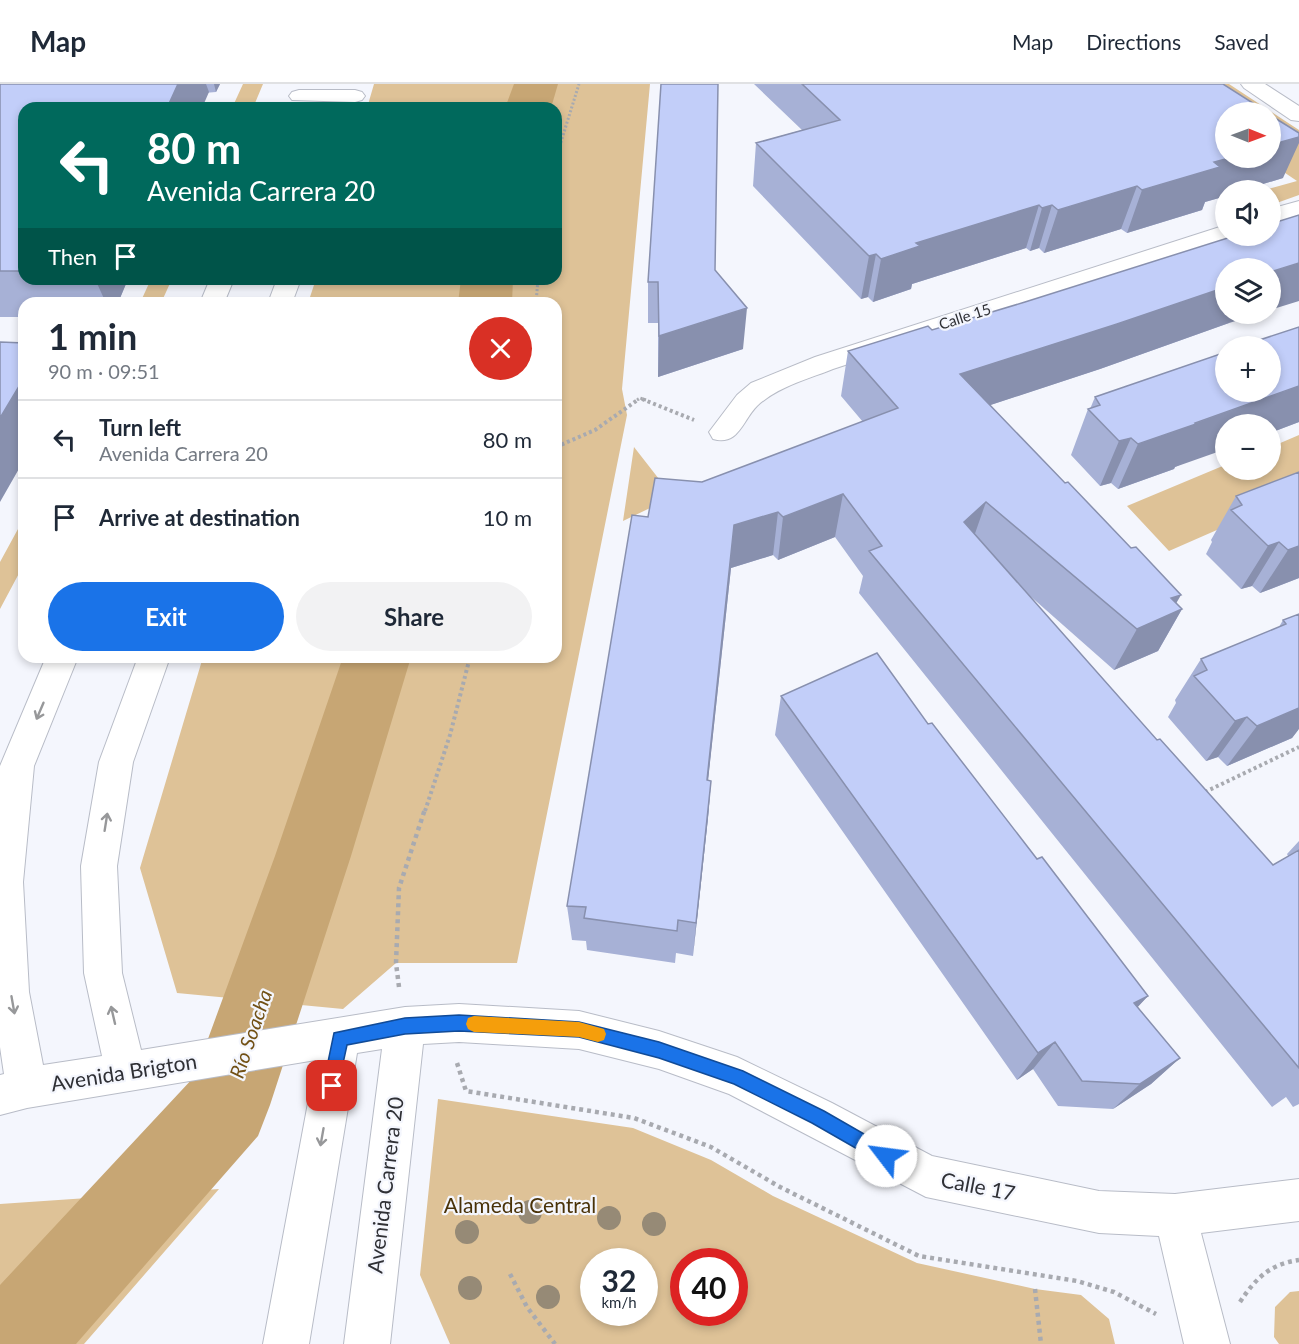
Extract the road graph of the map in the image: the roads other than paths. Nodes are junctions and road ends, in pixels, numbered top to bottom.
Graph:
1 (1251, 84) edge
2 (299, 96) edge
3 (354, 96) edge
4 (1299, 115) edge
5 (1299, 208) edge
6 (1281, 214) edge
7 (1215, 236) edge
8 (723, 432) road end
9 (60, 663) edge
10 (152, 663) edge
11 (17, 766) junction
12 (0, 809) edge
13 (405, 1026) junction
14 (340, 1038) junction
15 (292, 1046) joint
16 (126, 1072) junction
17 (14, 1091) edge
18 (1299, 1200) edge
19 (1175, 1215) junction
20 (1203, 1329) edge
21 (285, 1344) edge
22 (367, 1344) edge

1 - 4 street
2 - 3 street
5 - 6 street
7 - 8 street, Calle 15
9 -> 11 street
16 -> 10 street
11 - 12 street
11 -> 17 street
13 - 14 street, Calle 17
13 - 19 street, Calle 17
13 - 22 street, Avenida Carrera 20
14 - 15 street, Calle 17
14 -> 21 street
15 - 16 street, Avenida Brigton
16 - 17 street, Avenida Brigton
18 - 19 street, Calle 17
19 - 20 street

